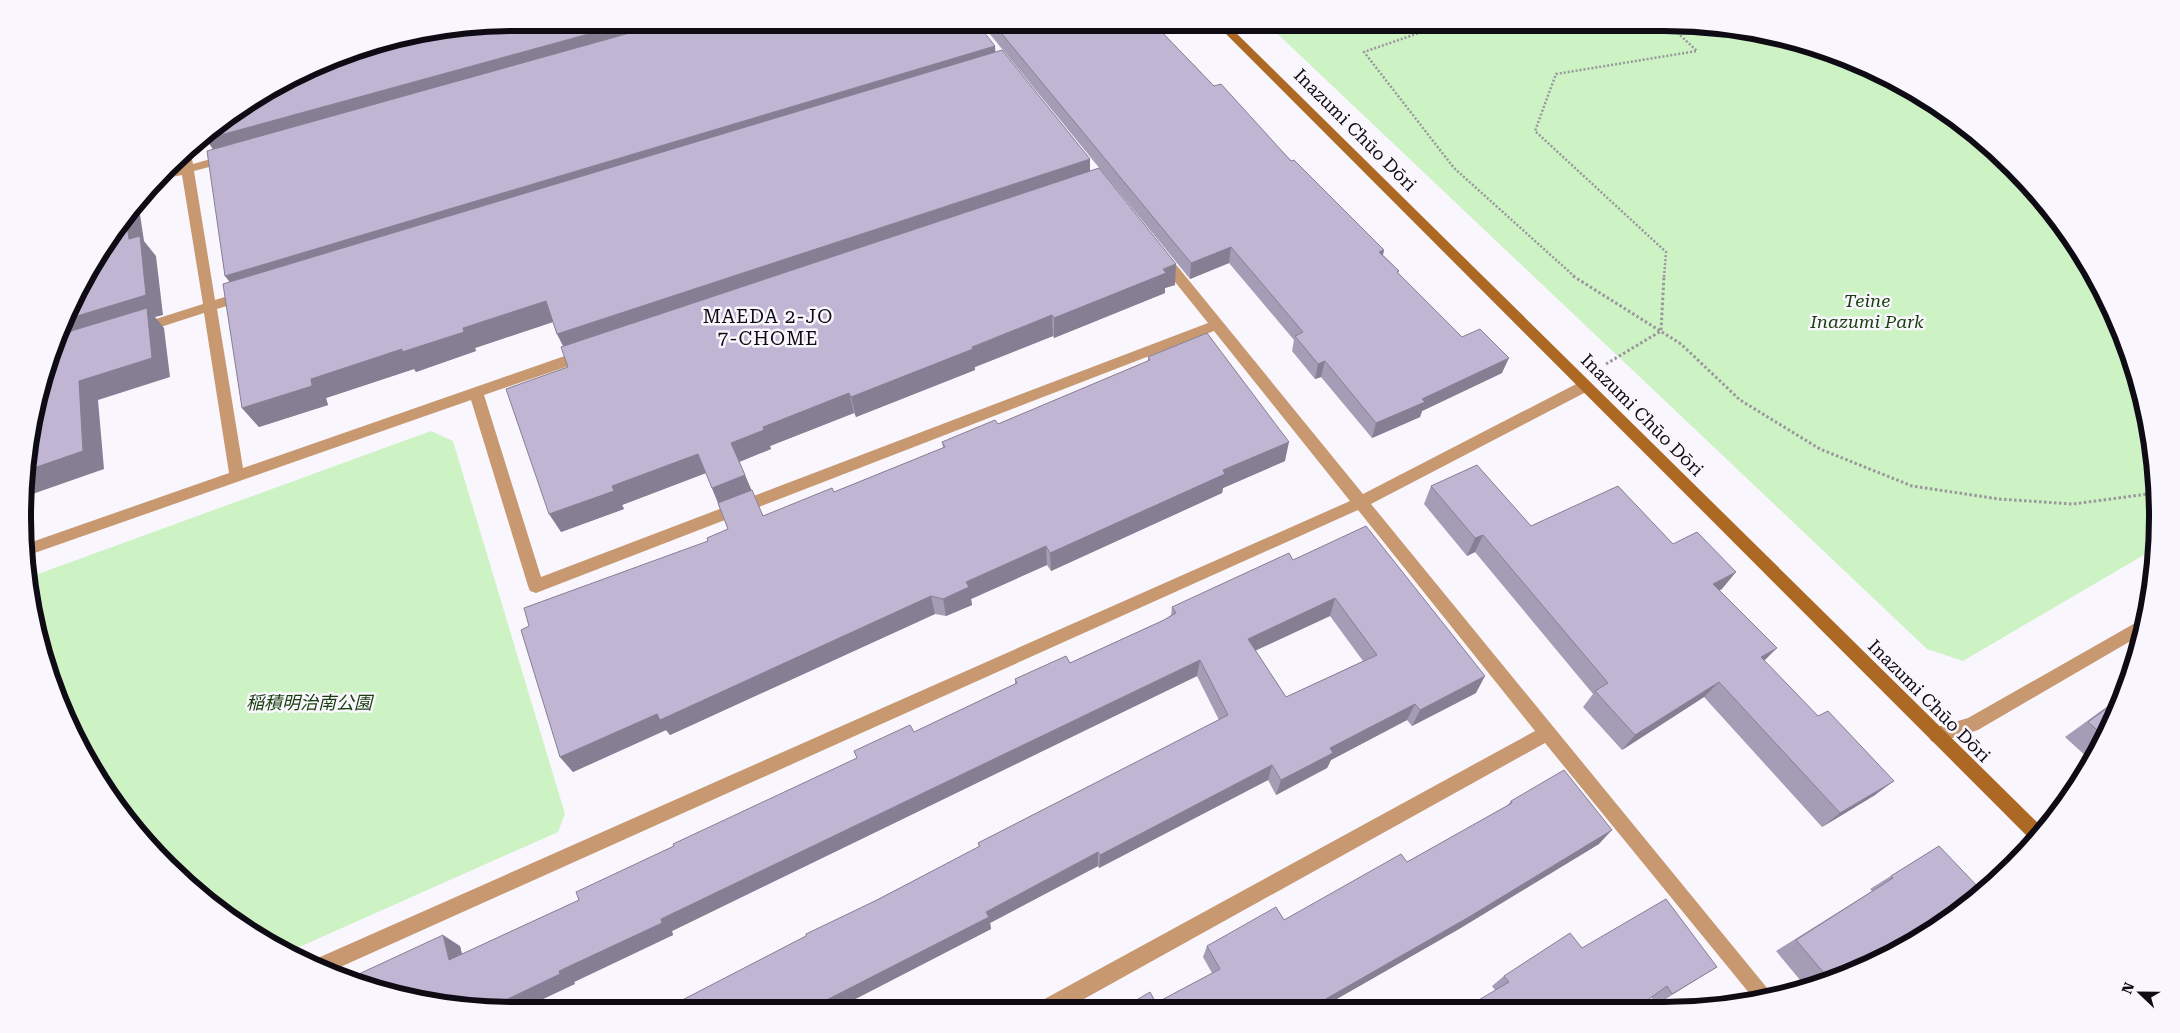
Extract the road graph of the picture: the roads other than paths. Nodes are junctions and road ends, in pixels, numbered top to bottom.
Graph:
1 (1229, 31) edge
2 (244, 153) edge
3 (186, 162) edge
4 (187, 169) junction
5 (173, 173) edge
6 (1156, 249) edge
7 (256, 293) edge
8 (209, 307) junction
9 (1218, 324) junction
10 (125, 334) edge
11 (599, 350) edge
12 (1586, 386) junction
13 (476, 392) junction
14 (237, 475) junction
15 (1360, 504) junction
16 (32, 548) edge
17 (2135, 630) edge
18 (1547, 733) junction
19 (1937, 735) junction
20 (2033, 830) edge
21 (328, 964) edge
22 (1760, 992) edge
23 (1059, 1002) edge

1 - 12 street, Inazumi Chūo Dōri
2 - 4 street
3 - 4 street
4 - 5 street
4 - 8 street
6 - 9 street
7 - 8 street
8 - 10 street
8 - 14 street
9 - 13 street
9 - 15 street
11 - 13 street
12 - 15 street
12 - 19 street, Inazumi Chūo Dōri
13 - 14 street
14 - 16 street
15 - 18 street
15 - 21 street
17 - 19 street
18 - 22 street
18 - 23 street
19 - 20 street, Inazumi Chūo Dōri

